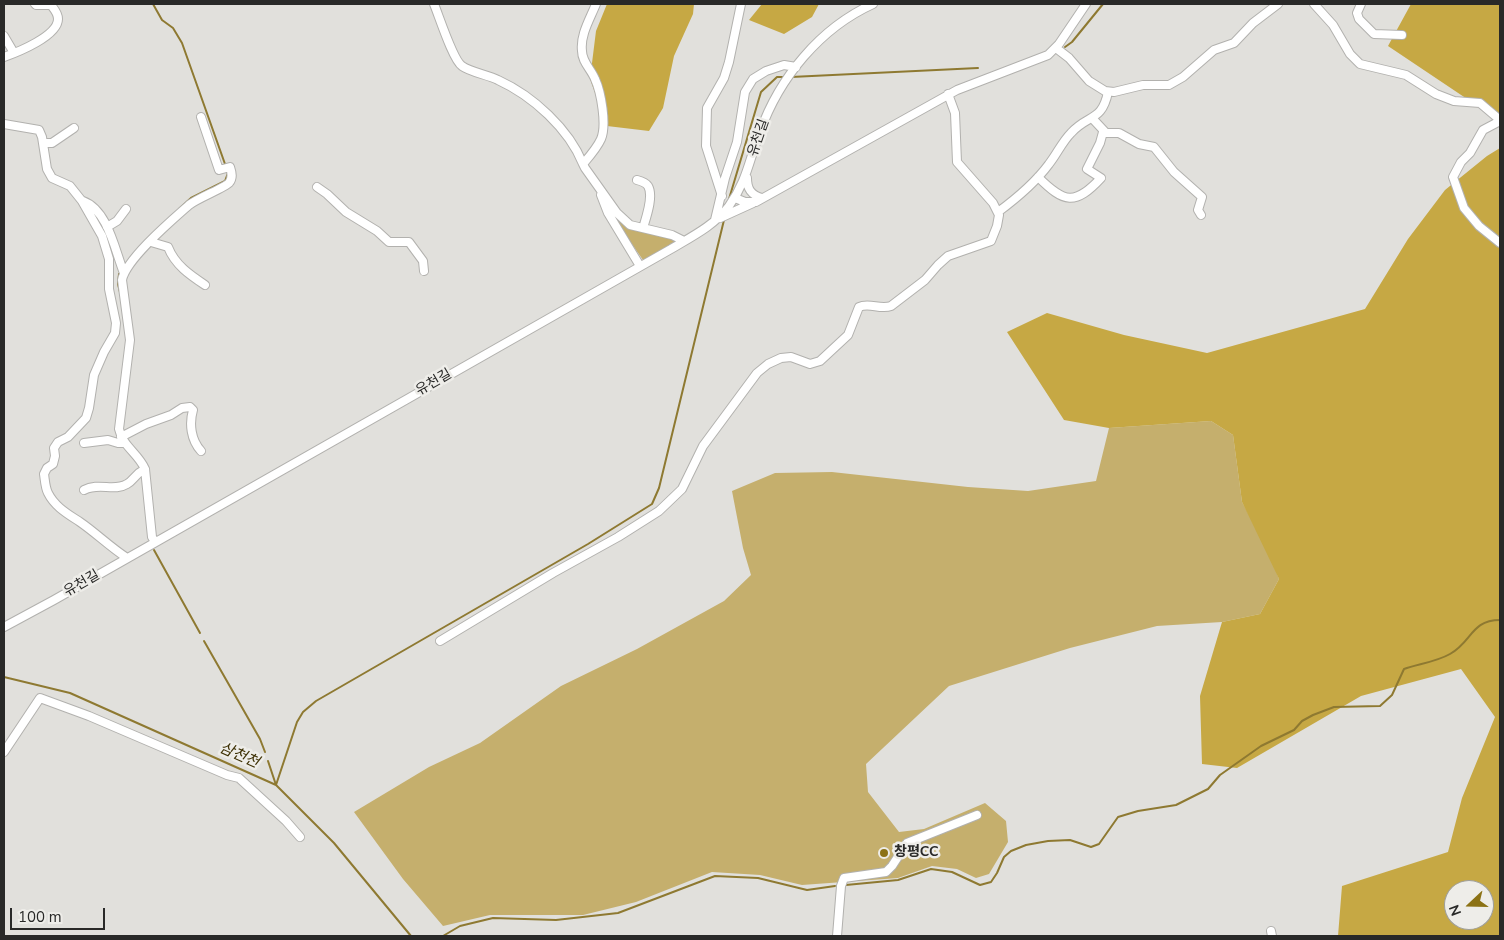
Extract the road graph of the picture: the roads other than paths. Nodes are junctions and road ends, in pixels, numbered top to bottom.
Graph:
1 (34, 4) edge
2 (434, 4) edge
3 (596, 4) edge
4 (741, 4) edge
5 (873, 4) edge
6 (1086, 4) edge
7 (1278, 4) edge
8 (1314, 4) edge
9 (1361, 4) edge
10 (1402, 35) dead end
11 (4, 36) edge
12 (1056, 48) junction
13 (14, 53) junction
14 (4, 56) edge
15 (794, 70) junction
16 (1108, 92) junction
17 (948, 94) junction
18 (201, 117) dead end
19 (1092, 118) junction
20 (1500, 120) edge
21 (4, 124) edge
22 (74, 128) dead end
23 (1103, 132) junction
24 (43, 143) junction
25 (584, 164) junction
26 (747, 174) junction
27 (1038, 177) junction
28 (637, 180) dead end
29 (317, 187) dead end
30 (599, 188) junction
31 (722, 196) junction
32 (735, 198) junction
33 (759, 200) junction
34 (82, 201) junction
35 (126, 209) dead end
36 (998, 212) junction
37 (1201, 215) dead end
38 (715, 220) junction
39 (107, 228) junction
40 (643, 228) junction
41 (684, 241) junction
42 (151, 242) junction
43 (1500, 243) edge
44 (640, 266) junction
45 (424, 271) dead end
46 (124, 273) junction
47 (205, 285) dead end
48 (122, 440) junction
49 (84, 442) dead end
50 (201, 451) dead end
51 (145, 469) junction
52 (84, 490) dead end
53 (155, 542) junction
54 (127, 558) junction
55 (4, 627) edge
56 (440, 641) dead end
57 (4, 752) edge
58 (978, 815) dead end
59 (300, 837) dead end
60 (837, 936) edge

1 - 13 street
2 - 25 street
3 - 25 street
4 - 31 street
5 - 15 street, 유천길
6 - 12 street
7 - 16 street
8 - 20 street
9 - 10 street
11 - 13 street
12 - 16 street
12 - 17 street
13 - 14 street
15 - 26 street, 유천길
15 - 31 street
16 - 19 street
17 - 33 street
17 - 36 street
18 - 42 street
19 - 23 street
19 - 27 street
20 - 43 street
21 - 24 street
22 - 24 street
23 - 27 street
23 - 37 street
24 - 34 street
25 - 30 street
26 - 32 street, 유천길
26 - 33 street
27 - 36 street
28 - 40 street
29 - 45 street
30 - 40 street
30 - 44 street
31 - 38 street
32 - 33 street
32 - 38 street, 유천길
33 - 38 street
34 - 39 street
34 - 54 street
35 - 39 street
36 - 56 street
38 - 41 street, 유천길
39 - 46 street
40 - 41 street
41 - 44 street, 유천길
42 - 46 street
42 - 47 street
44 - 53 street, 유천길
46 - 48 street
48 - 49 street
48 - 50 street
48 - 51 street
51 - 52 street
51 - 53 street
53 - 54 street, 유천길
54 - 55 street, 유천길
57 - 59 street
58 - 60 street

